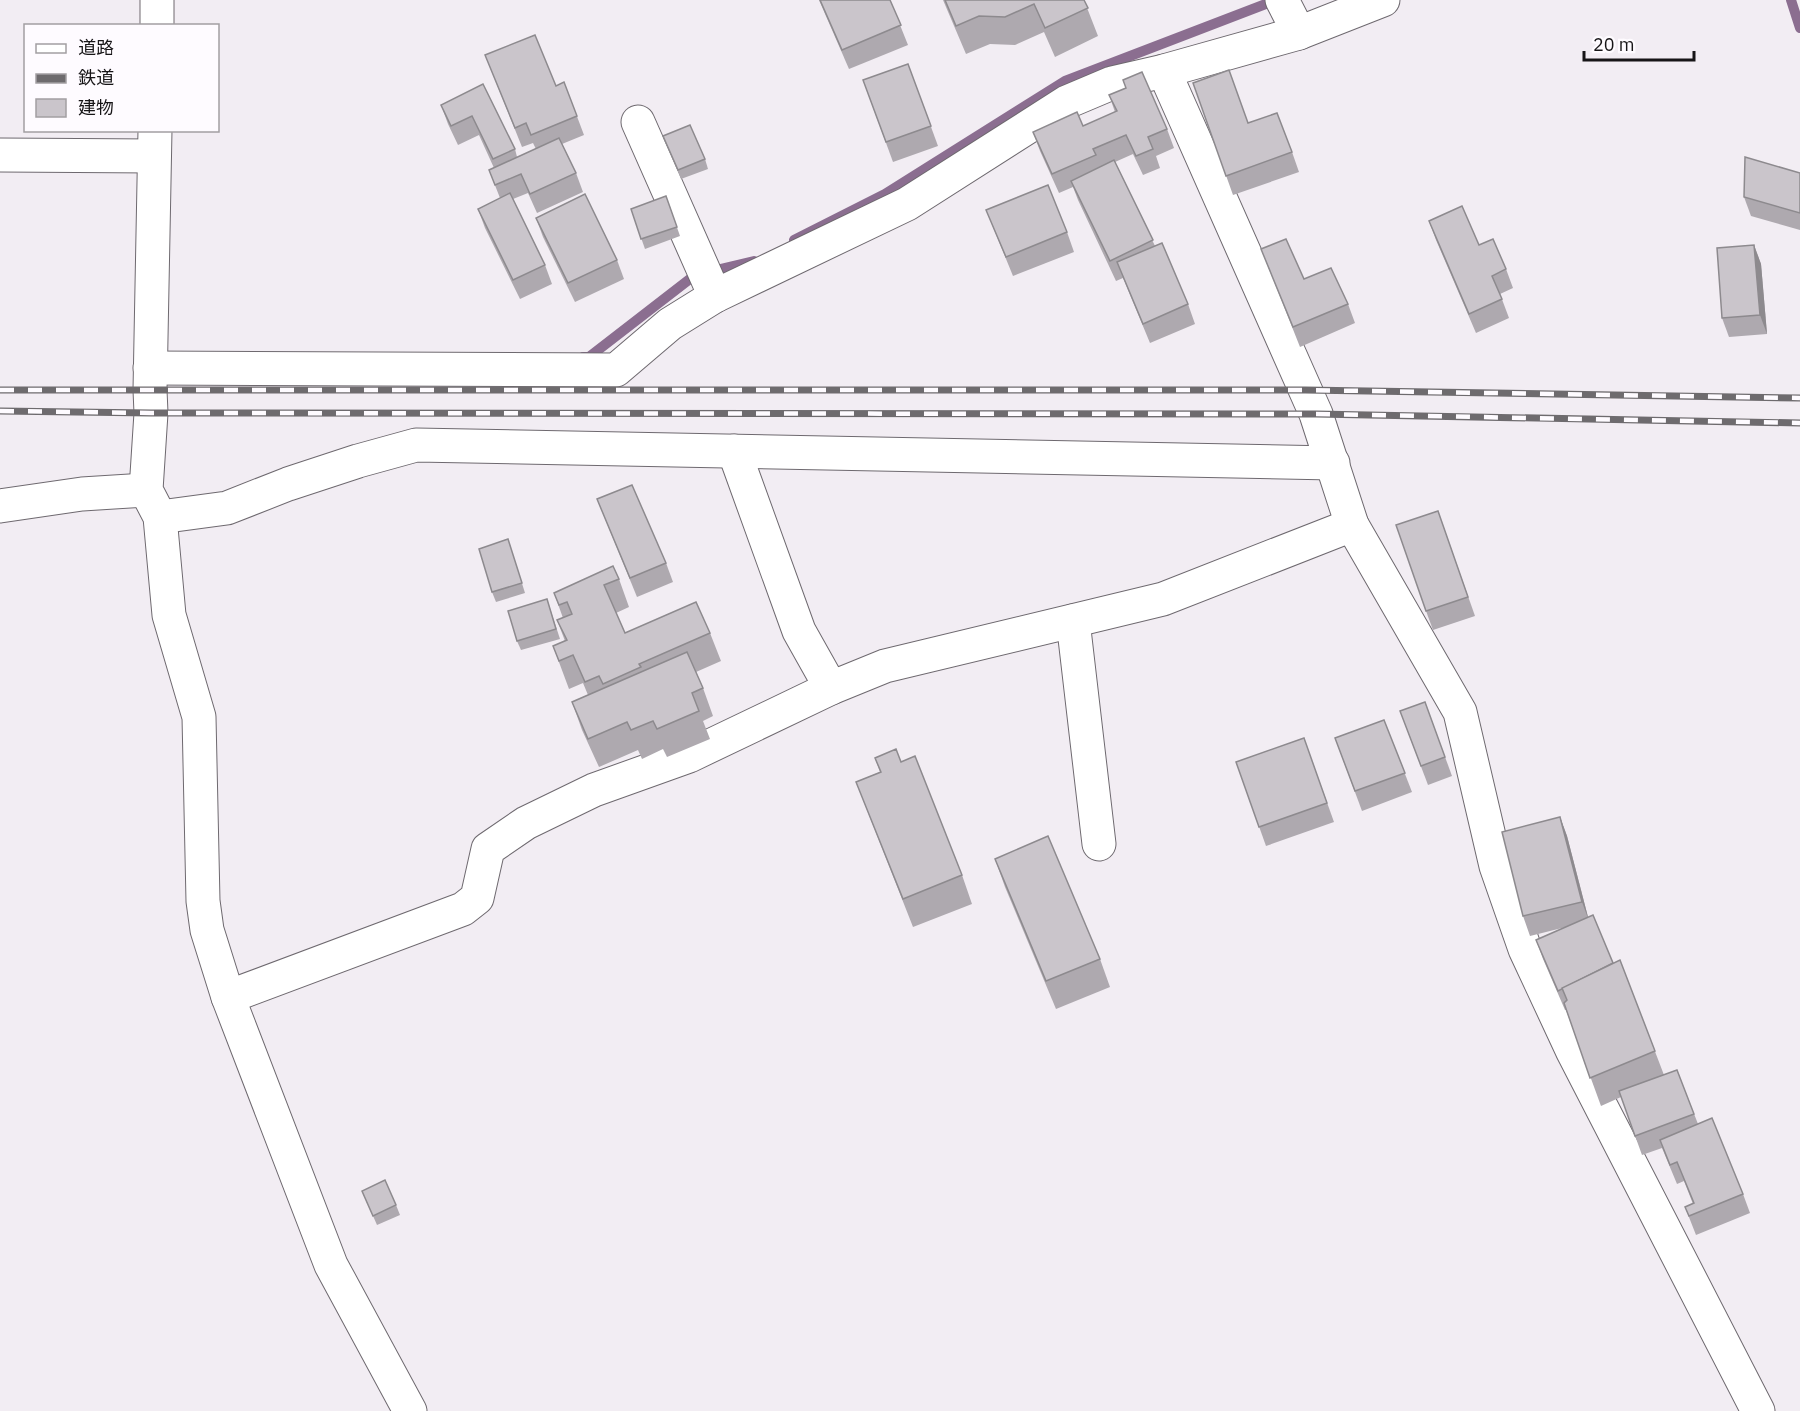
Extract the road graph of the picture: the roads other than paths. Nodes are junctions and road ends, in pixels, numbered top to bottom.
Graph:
1 (158, 0) edge
2 (1282, 0) edge
3 (1383, 0) edge
4 (157, 24) edge
5 (1299, 33) junction
6 (1164, 71) junction
7 (638, 122) dead end
8 (155, 143) edge
9 (0, 155) edge
10 (715, 296) junction
11 (150, 368) junction
12 (734, 451) junction
13 (1333, 463) junction
14 (153, 503) junction
15 (0, 506) edge
16 (1352, 525) junction
17 (1073, 621) junction
18 (831, 688) junction
19 (1099, 844) dead end
20 (228, 997) junction
21 (410, 1411) edge
22 (1758, 1411) edge

1 - 4 street
2 - 5 street
3 - 5 street
5 - 6 street
6 - 10 street
6 - 13 street
7 - 10 street
8 - 9 street
8 - 11 street
10 - 11 street
11 - 14 street
12 - 13 street
12 - 14 street
12 - 18 street
13 - 16 street
14 - 15 street
14 - 20 street
16 - 17 street
16 - 22 street
17 - 18 street
17 - 19 street
18 - 20 street
20 - 21 street

